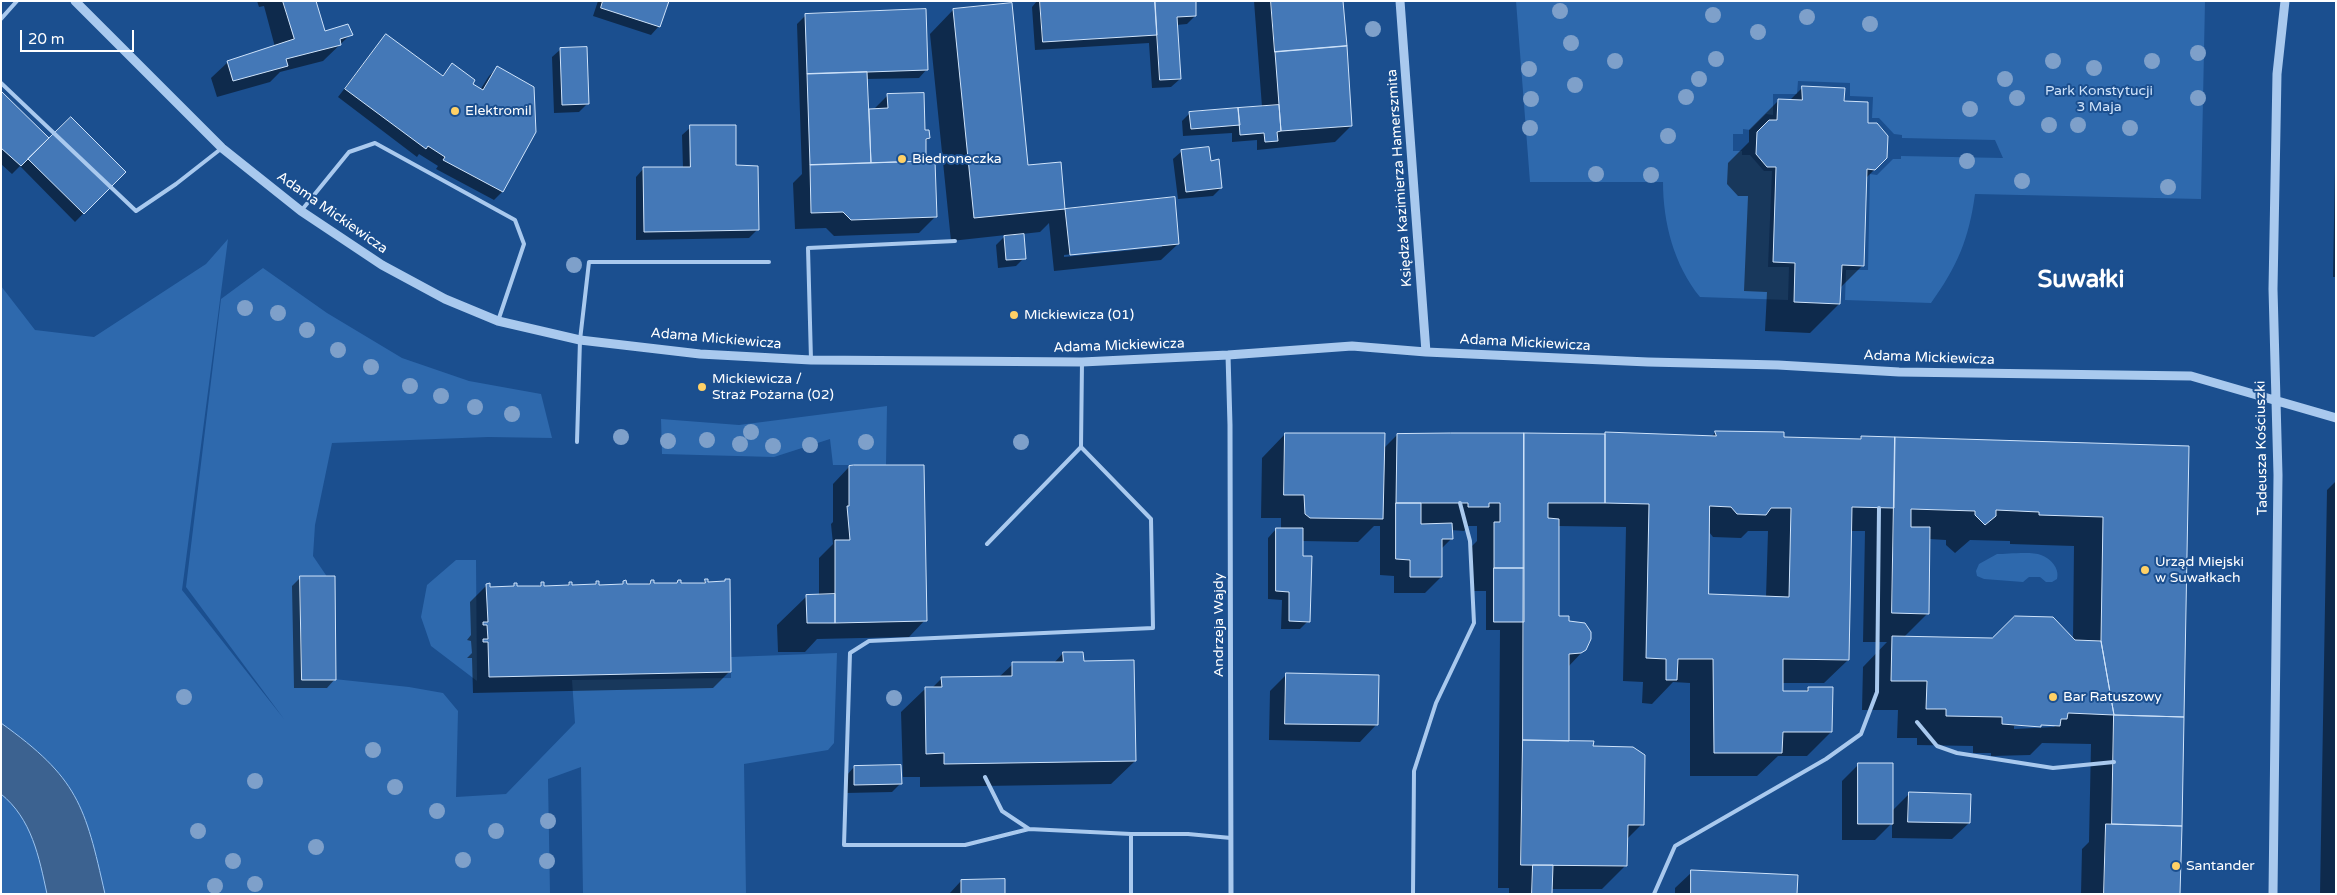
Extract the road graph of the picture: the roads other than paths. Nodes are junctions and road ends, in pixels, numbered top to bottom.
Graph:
1 (17, 1) edge
2 (74, 1) edge
3 (1400, 1) edge
4 (2285, 1) edge
5 (1, 19) edge
6 (1, 83) edge
7 (222, 148) junction
8 (301, 211) junction
9 (955, 241) dead end
10 (769, 262) dead end
11 (498, 321) junction
12 (580, 340) junction
13 (1426, 352) junction
14 (1228, 355) junction
15 (811, 360) junction
16 (1082, 362) junction
17 (2275, 401) junction
18 (2336, 418) edge
19 (576, 442) dead end
20 (1081, 447) junction
21 (1460, 503) dead end
22 (1879, 508) dead end
23 (987, 544) dead end
24 (1917, 722) dead end
25 (2114, 762) dead end
26 (985, 777) dead end
27 (1029, 829) junction
28 (1131, 834) junction
29 (1231, 838) junction
30 (1131, 894) edge
31 (1231, 894) edge
32 (1413, 894) edge
33 (1654, 894) edge
34 (2273, 894) edge

1 - 5 lane
2 - 7 street, Adama Mickiewicza
3 - 13 street, Księdza Kazimierza Hamerszmita
4 - 17 street, Tadeusza Kościuszki
6 - 7 lane
7 - 8 street, Adama Mickiewicza
8 - 11 street, Adama Mickiewicza
8 - 11 lane
9 - 15 lane
10 - 12 lane
11 - 12 street, Adama Mickiewicza
12 - 15 street, Adama Mickiewicza
12 - 19 lane
13 - 14 street, Adama Mickiewicza
13 - 17 street, Adama Mickiewicza
14 - 16 street, Adama Mickiewicza
14 - 29 street, Andrzeja Wajdy
15 - 16 street, Adama Mickiewicza
16 - 20 lane
17 - 18 street, Adama Mickiewicza
17 - 34 street, Tadeusza Kościuszki
20 - 23 lane
20 - 27 lane
21 - 32 lane
22 - 33 lane
24 - 25 lane
26 - 27 lane
27 - 28 lane
28 - 29 lane
28 - 30 lane
29 - 31 street, Andrzeja Wajdy

